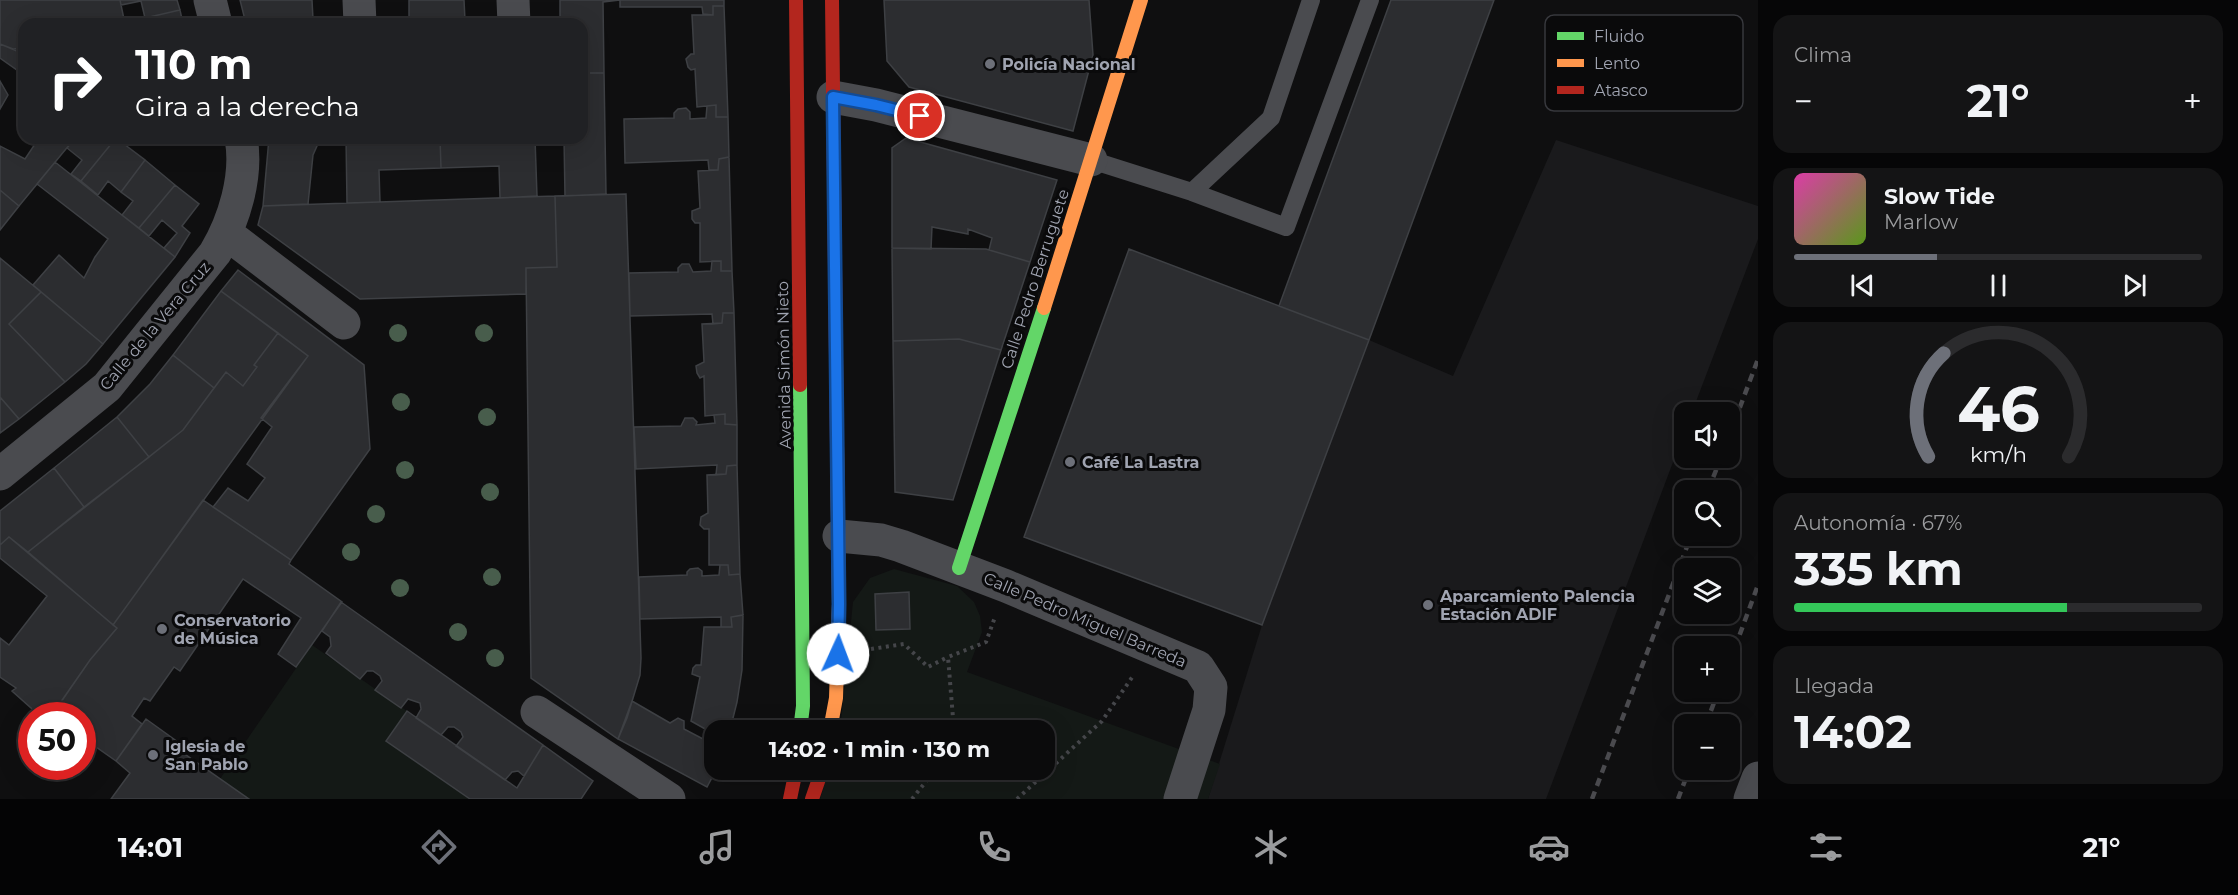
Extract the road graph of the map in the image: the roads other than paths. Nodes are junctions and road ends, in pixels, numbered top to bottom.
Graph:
1 (210, 0) edge
2 (358, 0) edge
3 (513, 0) edge
4 (796, 0) edge
5 (809, 0) edge
6 (832, 0) edge
7 (1141, 0) edge
8 (1311, 0) edge
9 (1370, 0) edge
10 (214, 18) edge
11 (360, 18) edge
12 (514, 18) edge
13 (809, 68) dead end
14 (824, 95) junction
15 (810, 122) dead end
16 (241, 144) edge
17 (812, 153) dead end
18 (1091, 160) junction
19 (1192, 192) junction
20 (814, 196) dead end
21 (799, 226) junction
22 (227, 234) junction
23 (344, 323) dead end
24 (800, 379) junction
25 (815, 409) dead end
26 (0, 474) edge
27 (830, 536) junction
28 (960, 568) junction
29 (817, 678) dead end
30 (803, 706) junction
31 (537, 712) dead end
32 (801, 720) edge
33 (832, 720) edge
34 (1758, 778) edge
35 (794, 780) edge
36 (819, 780) edge
37 (669, 799) edge
38 (790, 799) edge
39 (812, 799) edge
40 (1180, 799) edge
41 (1750, 799) edge

1 - 10 street
2 - 11 street
3 - 12 street
4 - 21 main road, Avenida Simón Nieto
5 - 13 main road
6 - 14 main road
7 - 18 main road, Calle Pedro Berruguete
8 - 19 lane
9 - 19 lane
14 - 18 street
14 - 27 main road
15 - 17 main road
16 - 22 street, Calle de la Vera Cruz
18 - 19 lane
18 - 28 main road, Calle Pedro Berruguete
20 - 21 main road
21 - 24 main road, Avenida Simón Nieto
22 - 23 street
22 - 26 street, Calle de la Vera Cruz
24 - 25 main road
24 - 30 main road, Avenida Simón Nieto
27 - 28 street, Calle Pedro Miguel Barreda
27 - 33 main road
28 - 40 street, Calle Pedro Miguel Barreda
29 - 30 main road
30 - 32 main road, Avenida Simón Nieto
31 - 37 street
34 - 41 street
35 - 38 main road
36 - 39 main road

